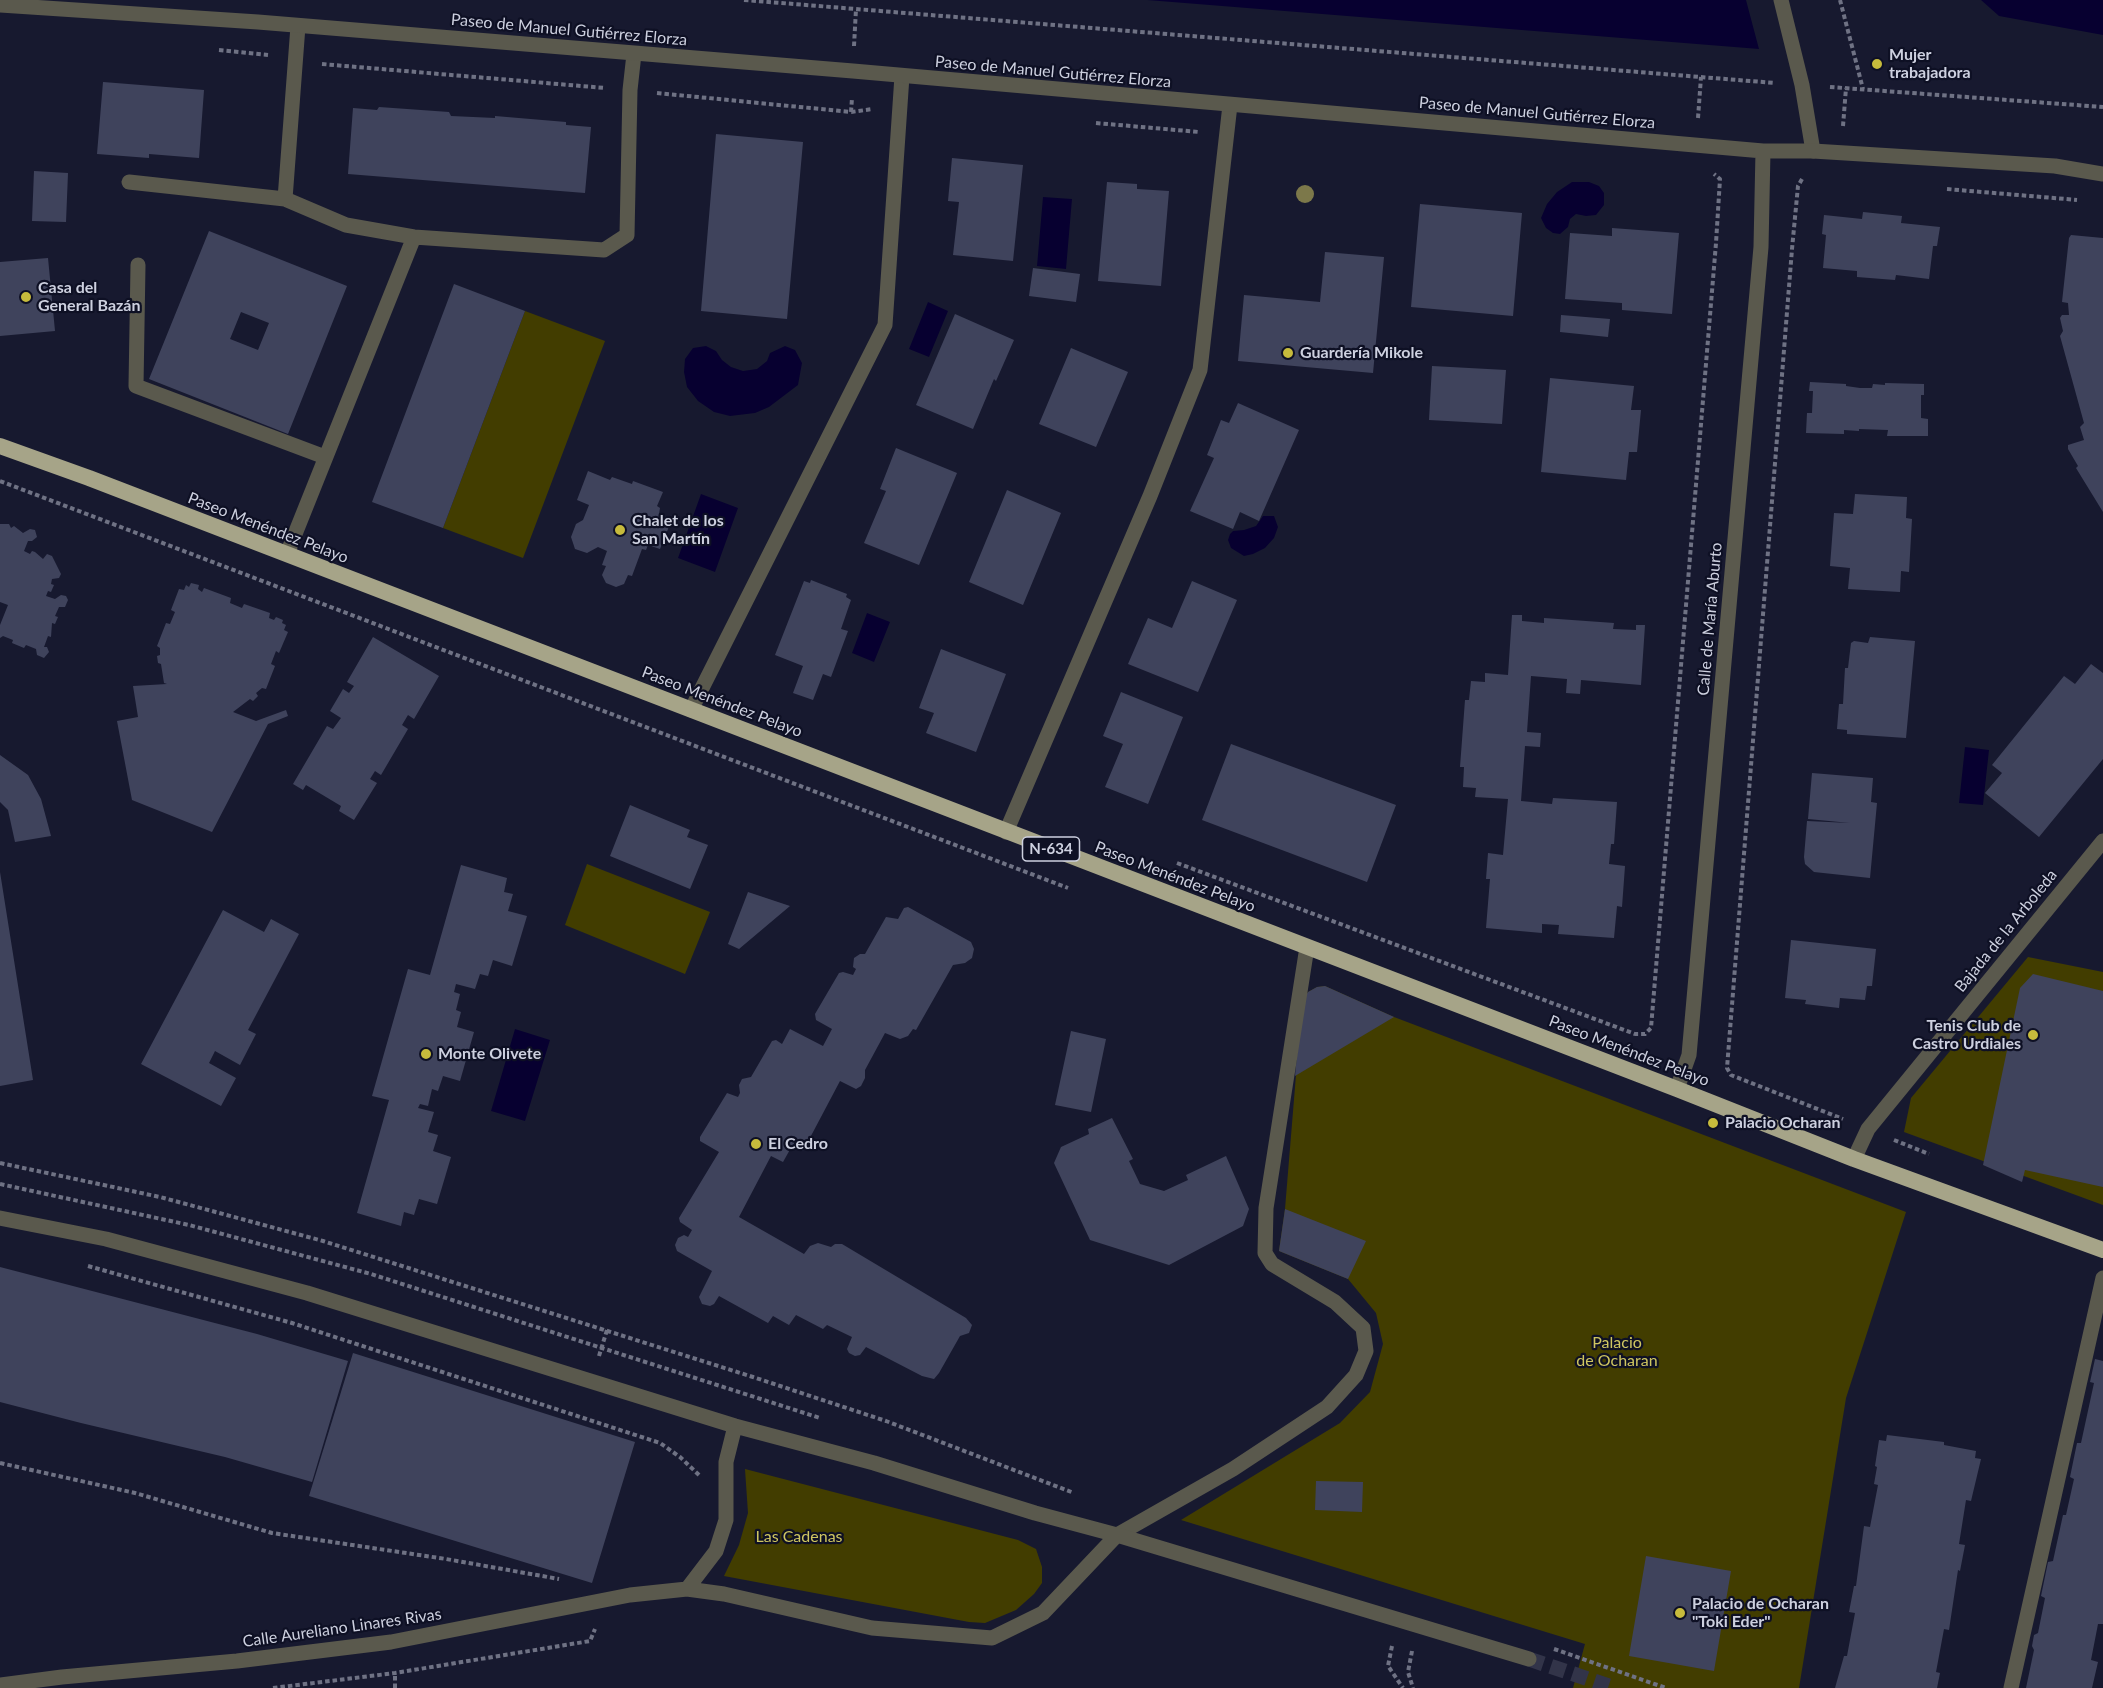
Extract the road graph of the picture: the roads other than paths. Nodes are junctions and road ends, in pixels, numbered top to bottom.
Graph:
1 (1781, 0) edge
2 (0, 5) edge
3 (298, 26) junction
4 (634, 54) junction
5 (902, 76) junction
6 (1230, 105) junction
7 (1763, 150) junction
8 (1813, 151) junction
9 (2103, 174) edge
10 (129, 182) dead end
11 (285, 199) junction
12 (414, 237) junction
13 (138, 265) dead end
14 (0, 446) edge
15 (325, 457) junction
16 (287, 554) junction
17 (691, 710) junction
18 (1006, 832) junction
19 (2103, 841) edge
20 (1306, 947) junction
21 (1677, 1089) junction
22 (1854, 1159) junction
23 (0, 1218) edge
24 (2103, 1250) edge
25 (2103, 1278) edge
26 (735, 1426) junction
27 (1117, 1535) junction
28 (687, 1589) junction
29 (1529, 1659) tunnel mouth
30 (0, 1685) edge
31 (2011, 1688) edge

1 - 8 street
2 - 3 street, Paseo de Manuel Gutiérrez Elorza
3 - 4 street, Paseo de Manuel Gutiérrez Elorza
3 - 11 street
4 - 5 street, Paseo de Manuel Gutiérrez Elorza
4 - 12 street
5 - 6 street, Paseo de Manuel Gutiérrez Elorza
5 - 17 street
6 - 7 street, Paseo de Manuel Gutiérrez Elorza
6 - 18 street
7 - 8 street, Paseo de Manuel Gutiérrez Elorza
7 - 21 street, Calle de María Aburto
8 - 9 street, Paseo de Manuel Gutiérrez Elorza
10 - 11 street
11 - 12 street
12 - 15 street
13 - 15 street
14 - 16 highway, Paseo Menéndez Pelayo / N-634
15 - 16 street
16 - 17 highway, Paseo Menéndez Pelayo / N-634
17 - 18 highway, Paseo Menéndez Pelayo / N-634
18 - 20 highway, Paseo Menéndez Pelayo / N-634
19 - 22 street, Bajada de la Arboleda
20 - 21 highway, Paseo Menéndez Pelayo / N-634
20 - 27 street, Calle Aureliano Linares Rivas
21 - 22 highway, Paseo Menéndez Pelayo / N-634
22 - 24 highway, Paseo Menéndez Pelayo / N-634
23 - 26 street
25 - 31 street
26 - 27 street
26 - 28 street
27 - 28 street, Calle Aureliano Linares Rivas
27 - 29 street
28 - 30 street, Calle Aureliano Linares Rivas

